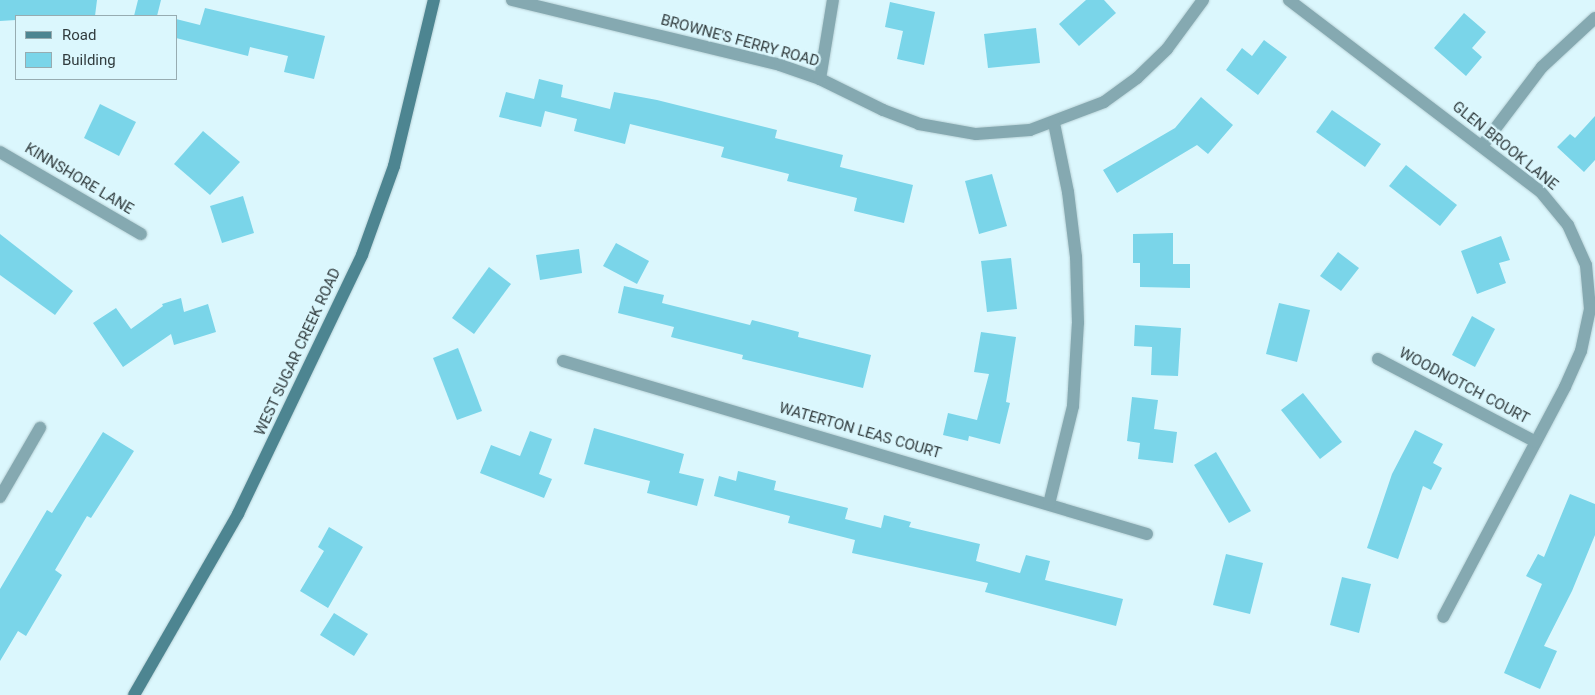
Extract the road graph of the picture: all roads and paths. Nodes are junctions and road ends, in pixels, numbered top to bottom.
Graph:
1 (434, 0) edge
2 (512, 0) edge
3 (833, 0) edge
4 (1204, 0) edge
5 (1289, 0) edge
6 (1595, 18) edge
7 (820, 79) junction
8 (1054, 124) junction
9 (1482, 146) junction
10 (0, 152) edge
11 (141, 234) dead end
12 (1378, 359) dead end
13 (563, 361) dead end
14 (40, 428) dead end
15 (1536, 442) junction
16 (0, 497) edge
17 (1049, 504) junction
18 (1147, 534) dead end
19 (1443, 617) dead end
20 (134, 695) edge

1 - 20 main road, WEST SUGAR CREEK ROAD
2 - 7 street, BROWNE'S FERRY ROAD
3 - 7 street
4 - 8 street, BROWNE'S FERRY ROAD
5 - 9 street, GLEN BROOK LANE
6 - 9 street
7 - 8 street, BROWNE'S FERRY ROAD
8 - 17 street
9 - 15 street, GLEN BROOK LANE
10 - 11 street, KINNSHORE LANE
12 - 15 street, WOODNOTCH COURT
13 - 17 street, WATERTON LEAS COURT
14 - 16 street
15 - 19 street, GLEN BROOK LANE
17 - 18 street, WATERTON LEAS COURT

